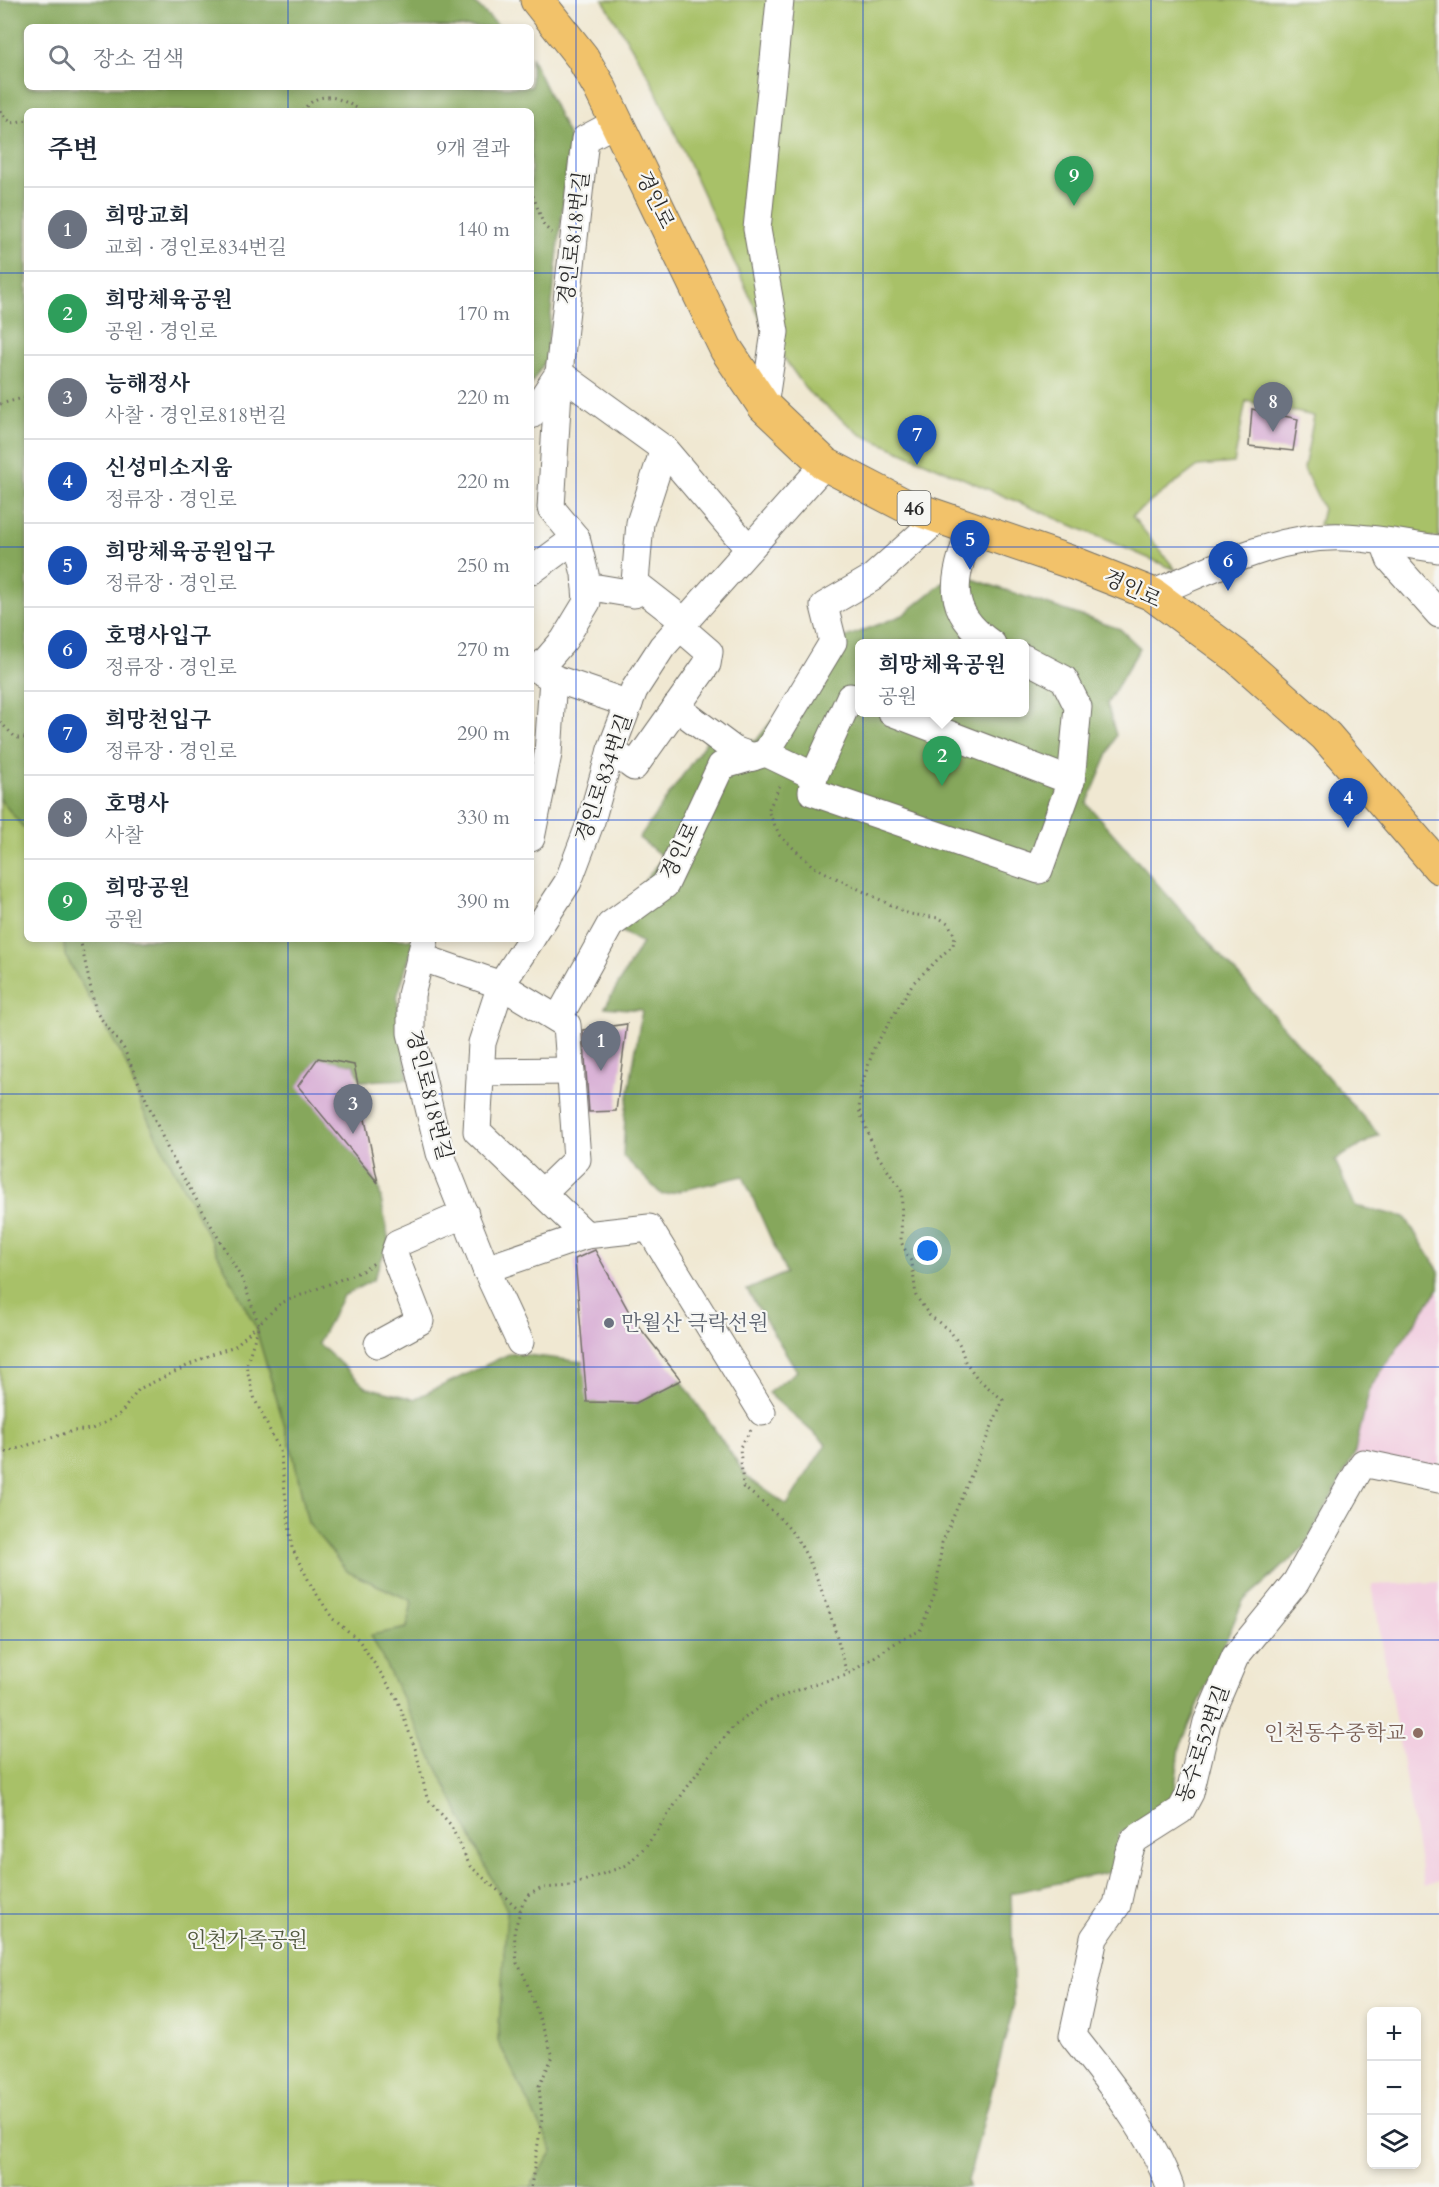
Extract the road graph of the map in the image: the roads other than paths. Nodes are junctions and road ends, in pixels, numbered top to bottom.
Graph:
1 (537, 0) edge
2 (780, 0) edge
3 (617, 122) junction
4 (559, 373) junction
5 (764, 406) junction
6 (534, 410) edge
7 (664, 448) junction
8 (825, 464) junction
9 (940, 518) junction
10 (971, 528) junction
11 (576, 538) junction
12 (1384, 542) junction
13 (749, 549) junction
14 (1439, 549) edge
15 (534, 569) edge
16 (635, 583) junction
17 (586, 586) junction
18 (1152, 594) junction
19 (1439, 614) edge
20 (682, 624) junction
21 (985, 639) edge
22 (1029, 661) edge
23 (541, 672) edge
24 (855, 698) edge
25 (629, 704) junction
26 (676, 707) junction
27 (904, 717) edge
28 (611, 750) junction
29 (760, 755) junction
30 (803, 771) junction
31 (1071, 781) junction
32 (534, 823) edge
33 (1439, 867) edge
34 (534, 934) edge
35 (529, 942) edge
36 (423, 948) edge
37 (501, 985) junction
38 (558, 1019) junction
39 (571, 1071) junction
40 (480, 1072) junction
41 (477, 1131) junction
42 (440, 1153) junction
43 (542, 1194) junction
44 (465, 1214) junction
45 (586, 1235) junction
46 (486, 1269) junction
47 (520, 1342) dead end
48 (378, 1344) dead end
49 (762, 1412) road end
50 (1439, 1479) edge
51 (1170, 2186) edge

1 - 3 main road, 경인로 / 46
2 - 5 street
3 - 4 street, 경인로818번길
3 - 5 main road, 경인로 / 46
4 - 6 street, 경인로818번길
4 - 7 street
4 - 11 street, 경인로818번길
5 - 8 main road, 경인로 / 46
7 - 13 street
7 - 16 street
8 - 9 main road, 경인로 / 46
8 - 13 street, 경인로834번길
9 - 10 main road, 경인로 / 46
9 - 29 street
10 - 18 main road, 경인로 / 46
10 - 21 street
11 - 15 street
11 - 17 street, 경인로818번길
12 - 14 street
12 - 18 street
12 - 19 street
13 - 20 street, 경인로834번길
16 - 17 street
16 - 20 street
17 - 23 street, 경인로818번길
18 - 33 main road, 경인로 / 46
20 - 25 street, 경인로834번길
20 - 26 street
22 - 31 street
23 - 25 street
23 - 32 street
24 - 30 street
25 - 28 street, 경인로834번길
26 - 28 street
26 - 29 street
27 - 31 street
28 - 34 street, 경인로834번길
29 - 30 street
29 - 38 street, 경인로
30 - 31 street
35 - 37 street, 경인로834번길
36 - 37 street
36 - 42 street, 경인로818번길
37 - 38 street
37 - 40 street, 경인로834번길
38 - 39 street
39 - 40 street
39 - 43 street
40 - 41 street, 경인로834번길
41 - 42 street
41 - 43 street
42 - 44 street, 경인로818번길
43 - 45 street
44 - 46 street, 경인로818번길
44 - 48 street
45 - 46 street
45 - 49 street
46 - 47 street, 경인로818번길
50 - 51 street, 동수로52번길

